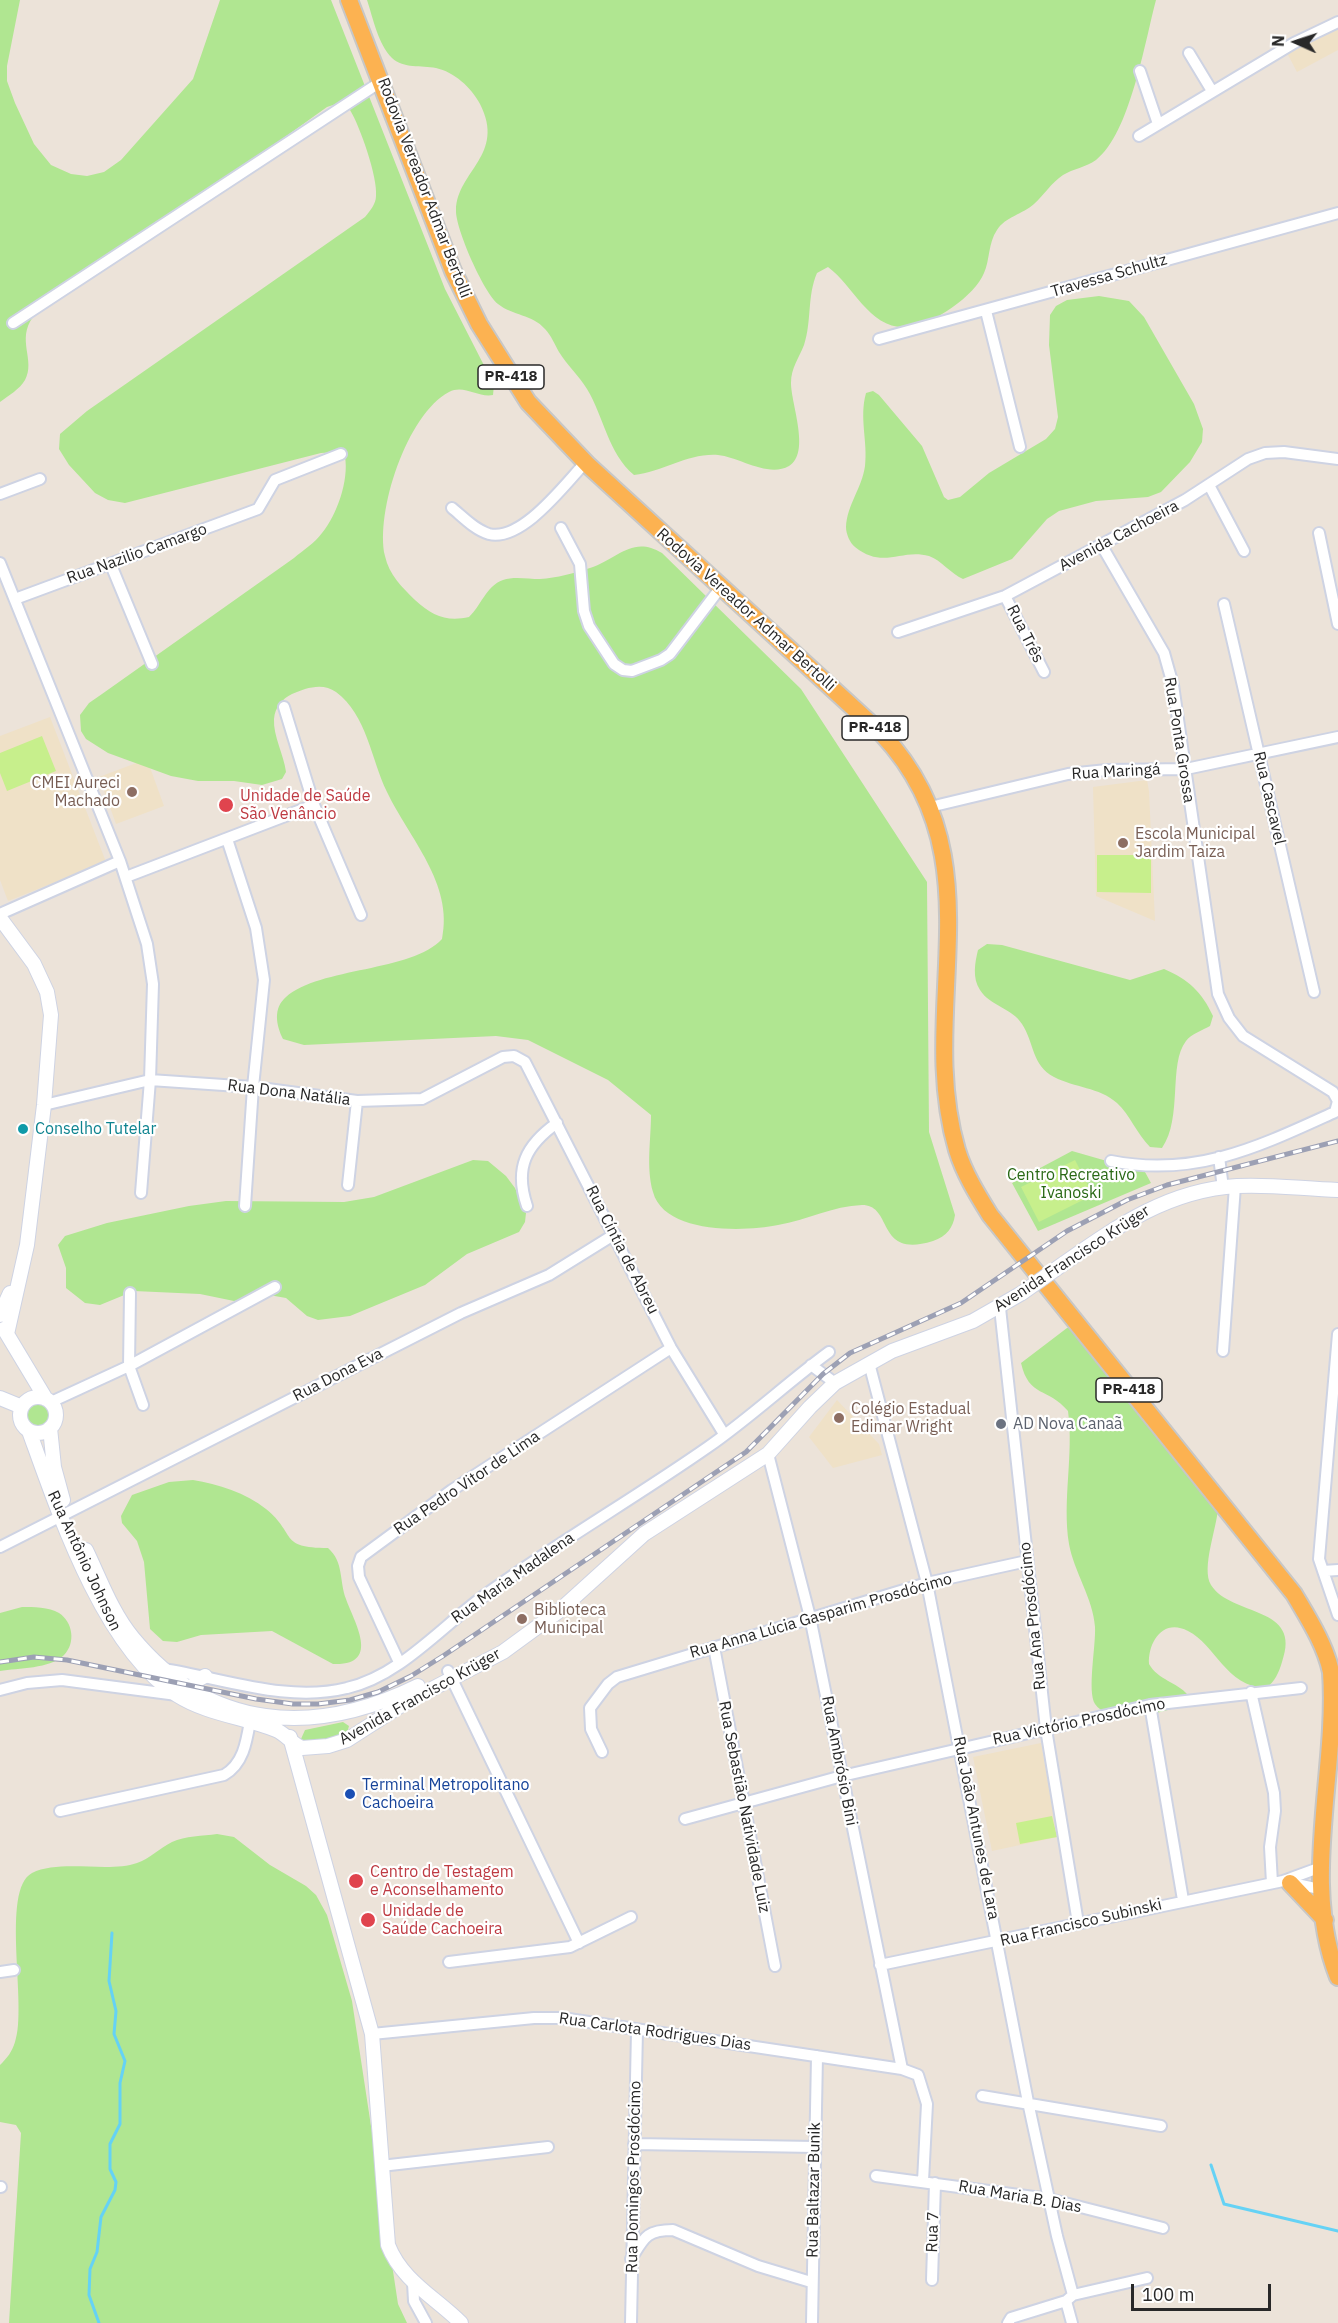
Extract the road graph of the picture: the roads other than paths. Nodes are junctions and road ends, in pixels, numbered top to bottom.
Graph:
1 (349, 0) edge
2 (1338, 22) edge
3 (1189, 53) dead end
4 (1140, 71) dead end
5 (382, 81) junction
6 (1212, 91) junction
7 (1158, 124) junction
8 (1139, 136) dead end
9 (1338, 213) edge
10 (986, 311) junction
11 (13, 323) dead end
12 (879, 339) dead end
13 (1020, 447) dead end
14 (341, 454) dead end
15 (1338, 459) edge
16 (585, 463) junction
17 (40, 479) dead end
18 (1209, 485) junction
19 (0, 494) edge
20 (452, 508) dead end
21 (561, 528) dead end
22 (1319, 533) dead end
23 (1102, 546) junction
24 (1244, 551) dead end
25 (0, 563) edge
26 (111, 565) junction
27 (721, 587) junction
28 (1005, 596) junction
29 (15, 599) junction
30 (1224, 604) dead end
31 (1338, 624) edge
32 (898, 632) dead end
33 (152, 664) dead end
34 (1044, 672) dead end
35 (284, 707) dead end
36 (1338, 737) edge
37 (1258, 755) junction
38 (1186, 769) junction
39 (314, 805) junction
40 (930, 807) junction
41 (227, 839) junction
42 (120, 861) junction
43 (126, 877) junction
44 (0, 914) edge
45 (361, 915) dead end
46 (0, 918) edge
47 (1314, 992) dead end
48 (525, 1062) joint
49 (150, 1080) junction
50 (253, 1087) junction
51 (357, 1101) junction
52 (1336, 1103) edge
53 (44, 1105) junction
54 (557, 1123) junction
55 (1220, 1157) junction
56 (1111, 1161) dead end
57 (348, 1185) dead end
58 (1229, 1187) junction
59 (1338, 1190) edge
60 (141, 1193) dead end
61 (245, 1206) dead end
62 (527, 1206) dead end
63 (615, 1234) junction
64 (20, 1272) junction
65 (276, 1287) dead end
66 (130, 1293) dead end
67 (999, 1308) junction
68 (0, 1315) edge
69 (4, 1329) edge
70 (1338, 1334) edge
71 (671, 1348) junction
72 (1222, 1351) dead end
73 (829, 1352) dead end
74 (869, 1363) junction
75 (811, 1365) junction
76 (129, 1366) junction
77 (28, 1372) junction
78 (835, 1383) junction
79 (0, 1398) edge
80 (48, 1401) junction
81 (143, 1405) dead end
82 (0, 1408) edge
83 (24, 1408) junction
84 (50, 1428) junction
85 (29, 1431) junction
86 (724, 1434) junction
87 (768, 1454) junction
88 (65, 1515) junction
89 (0, 1547) edge
90 (1027, 1561) junction
91 (1338, 1570) edge
92 (1323, 1571) junction
93 (927, 1583) junction
94 (1338, 1615) edge
95 (810, 1617) junction
96 (714, 1647) junction
97 (399, 1662) junction
98 (162, 1674) junction
99 (198, 1674) junction
100 (450, 1675) junction
101 (1301, 1688) dead end
102 (0, 1690) edge
103 (194, 1691) junction
104 (140, 1692) junction
105 (1251, 1692) junction
106 (177, 1695) junction
107 (1150, 1705) junction
108 (348, 1712) junction
109 (251, 1718) junction
110 (300, 1719) junction
111 (1046, 1729) junction
112 (354, 1735) junction
113 (291, 1740) junction
114 (960, 1747) junction
115 (304, 1748) junction
116 (602, 1752) dead end
117 (297, 1768) junction
118 (842, 1776) junction
119 (743, 1804) junction
120 (60, 1810) dead end
121 (685, 1819) dead end
122 (1325, 1866) junction
123 (1282, 1882) junction
124 (1324, 1890) junction
125 (1183, 1900) junction
126 (631, 1917) dead end
127 (1325, 1920) junction
128 (1078, 1923) junction
129 (998, 1942) junction
130 (579, 1943) junction
131 (449, 1962) dead end
132 (880, 1965) junction
133 (775, 1966) dead end
134 (14, 1970) dead end
135 (0, 1972) edge
136 (1338, 1977) edge
137 (637, 2030) junction
138 (372, 2034) junction
139 (817, 2056) junction
140 (902, 2069) junction
141 (982, 2096) dead end
142 (1028, 2102) junction
143 (1161, 2126) dead end
144 (634, 2144) junction
145 (548, 2146) dead end
146 (815, 2147) junction
147 (381, 2166) junction
148 (876, 2176) dead end
149 (923, 2181) junction
150 (934, 2183) junction
151 (1049, 2199) junction
152 (1163, 2228) dead end
153 (631, 2259) junction
154 (1147, 2278) dead end
155 (932, 2280) dead end
156 (811, 2282) junction
157 (413, 2283) junction
158 (1070, 2298) junction
159 (426, 2323) edge
160 (461, 2323) edge
161 (631, 2323) edge
162 (812, 2323) edge
163 (1008, 2323) edge
164 (1072, 2323) edge

1 - 5 highway, Rodovia Vereador Admar Bertolli / PR-418
2 - 6 street
3 - 6 street
4 - 7 street
5 - 11 street
5 - 16 highway, Rodovia Vereador Admar Bertolli / PR-418
6 - 7 street
7 - 8 street
9 - 10 street, Travessa Schultz
10 - 12 street, Travessa Schultz
10 - 13 street
14 - 26 street, Rua Nazilio Camargo
15 - 18 street, Avenida Cachoeira
16 - 20 street
16 - 27 highway, Rodovia Vereador Admar Bertolli / PR-418
17 - 19 street
18 - 23 street, Avenida Cachoeira
18 - 24 street
21 - 27 street
22 - 31 street
23 - 28 street, Avenida Cachoeira
23 - 38 street, Rua Ponta Grossa
25 - 29 street
26 - 29 street, Rua Nazilio Camargo
26 - 33 street
27 - 40 highway, Rodovia Vereador Admar Bertolli / PR-418
28 - 32 street, Avenida Cachoeira
28 - 34 street, Rua Três
29 - 42 street
30 - 37 street, Rua Cascavel
35 - 39 street
36 - 37 street, Rua Maringá
37 - 38 street, Rua Maringá
37 - 47 street, Rua Cascavel
38 - 40 street, Rua Maringá
38 - 52 street, Rua Ponta Grossa
39 - 41 street
39 - 45 street
40 - 122 highway, Rodovia Vereador Admar Bertolli / PR-418
41 - 43 street
41 - 50 street
42 - 43 street
42 - 44 street
43 - 49 street
46 - 53 main road
48 - 51 street, Rua Dona Natália
48 - 54 street, Rua Cíntia de Abreu
49 - 50 street, Rua Dona Natália
49 - 53 street, Rua Dona Natália
49 - 60 street
50 - 51 street, Rua Dona Natália
50 - 61 street
51 - 57 street
52 - 55 street
53 - 64 main road
54 - 62 street
54 - 63 street, Rua Cíntia de Abreu
55 - 56 street
55 - 58 street
58 - 59 main road, Avenida Francisco Krüger
58 - 67 main road, Avenida Francisco Krüger, bridge
58 - 72 street
63 - 71 street, Rua Cíntia de Abreu
63 - 88 street, Rua Dona Eva
64 - 68 main road
64 - 69 main road
65 - 76 street
66 - 76 street
67 - 74 main road, Avenida Francisco Krüger
67 - 90 street, Rua Ana Prosdócimo
69 - 77 main road
70 - 92 street
71 - 86 street, Rua Cíntia de Abreu
71 - 97 street, Rua Pedro Vitor de Lima
73 - 75 street, Rua Maria Madalena
74 - 78 main road, Avenida Francisco Krüger
74 - 93 street, Rua João Antunes de Lara
75 - 78 street
75 - 86 street, Rua Maria Madalena
76 - 80 street
76 - 81 street
77 - 80 main road
77 - 83 main road
78 - 87 main road, Avenida Francisco Krüger
79 - 83 main road
80 - 83 main road
80 - 84 main road
82 - 83 main road
83 - 85 main road
84 - 85 main road
84 - 88 main road, Rua Antônio Johnson
85 - 88 main road, Rua Antônio Johnson
86 - 97 street, Rua Maria Madalena
87 - 95 street, Rua Ambrósio Bini
87 - 100 main road, Avenida Francisco Krüger
88 - 89 street, Rua Dona Eva
88 - 98 main road, Rua Antônio Johnson
90 - 93 street, Rua Anna Lúcia Gasparim Prosdócimo
90 - 111 street, Rua Ana Prosdócimo
91 - 92 street
92 - 94 street
93 - 95 street, Rua Anna Lúcia Gasparim Prosdócimo
93 - 114 street, Rua João Antunes de Lara
95 - 96 street, Rua Anna Lúcia Gasparim Prosdócimo
95 - 118 street, Rua Ambrósio Bini
96 - 116 street, Rua Anna Lúcia Gasparim Prosdócimo
96 - 119 street, Rua Sebastião Natividade Luiz
97 - 99 street, Rua Maria Madalena
98 - 99 street, Rua Maria Madalena
98 - 103 main road, Avenida Francisco Krüger
98 - 104 street
98 - 106 main road, Avenida Francisco Krüger
99 - 103 main road
100 - 108 main road, Avenida Francisco Krüger
100 - 112 main road, Avenida Francisco Krüger
100 - 130 street
101 - 105 street, Rua Victório Prosdócimo
102 - 104 street
103 - 109 main road, Avenida Francisco Krüger
104 - 106 street
105 - 107 street, Rua Victório Prosdócimo
105 - 123 street
106 - 109 main road, Avenida Francisco Krüger
107 - 111 street, Rua Victório Prosdócimo
107 - 125 street
108 - 110 main road, Avenida Francisco Krüger
108 - 112 main road
109 - 110 main road, Avenida Francisco Krüger
109 - 113 main road, Avenida Francisco Krüger
109 - 120 street
110 - 113 main road
111 - 114 street, Rua Victório Prosdócimo
111 - 128 street, Rua Ana Prosdócimo
112 - 115 main road, Avenida Francisco Krüger
113 - 115 main road, Avenida Francisco Krüger
113 - 117 main road
114 - 118 street, Rua Victório Prosdócimo
114 - 129 street, Rua João Antunes de Lara
115 - 117 main road
117 - 138 main road
118 - 119 street, Rua Victório Prosdócimo
118 - 132 street, Rua Ambrósio Bini
119 - 121 street, Rua Victório Prosdócimo
119 - 133 street, Rua Sebastião Natividade Luiz
122 - 123 street, Rua Francisco Subinski
122 - 124 highway, Rodovia Vereador Admar Bertolli / PR-418
123 - 124 street, Rua Francisco Subinski
123 - 125 street, Rua Francisco Subinski
123 - 127 highway
124 - 127 highway, Rodovia Vereador Admar Bertolli / PR-418
125 - 128 street, Rua Francisco Subinski
126 - 130 street
127 - 136 highway, Rodovia Vereador Admar Bertolli / PR-418
128 - 129 street, Rua Francisco Subinski
129 - 132 street, Rua Francisco Subinski
129 - 142 street, Rua João Antunes de Lara
130 - 131 street
132 - 140 street, Rua Ambrósio Bini
134 - 135 street
137 - 138 street, Rua Carlota Rodrigues Dias
137 - 139 street, Rua Carlota Rodrigues Dias
137 - 144 street, Rua Domingos Prosdócimo
138 - 147 main road
139 - 140 street, Rua Carlota Rodrigues Dias
139 - 146 street, Rua Baltazar Bunik
140 - 149 street
141 - 142 street
142 - 143 street
142 - 151 street, Rua João Antunes de Lara
144 - 146 street
144 - 153 street, Rua Domingos Prosdócimo
145 - 147 street
146 - 156 street, Rua Baltazar Bunik
147 - 157 main road
148 - 149 street, Rua Maria B. Dias
149 - 150 street, Rua Maria B. Dias
150 - 151 street, Rua Maria B. Dias
150 - 155 street, Rua 7
151 - 152 street, Rua Maria B. Dias
151 - 158 street, Rua João Antunes de Lara
153 - 156 street
153 - 161 street, Rua Domingos Prosdócimo
154 - 158 street
156 - 162 street, Rua Baltazar Bunik
157 - 159 street
157 - 160 main road
158 - 163 street
158 - 164 street, Rua João Antunes de Lara

